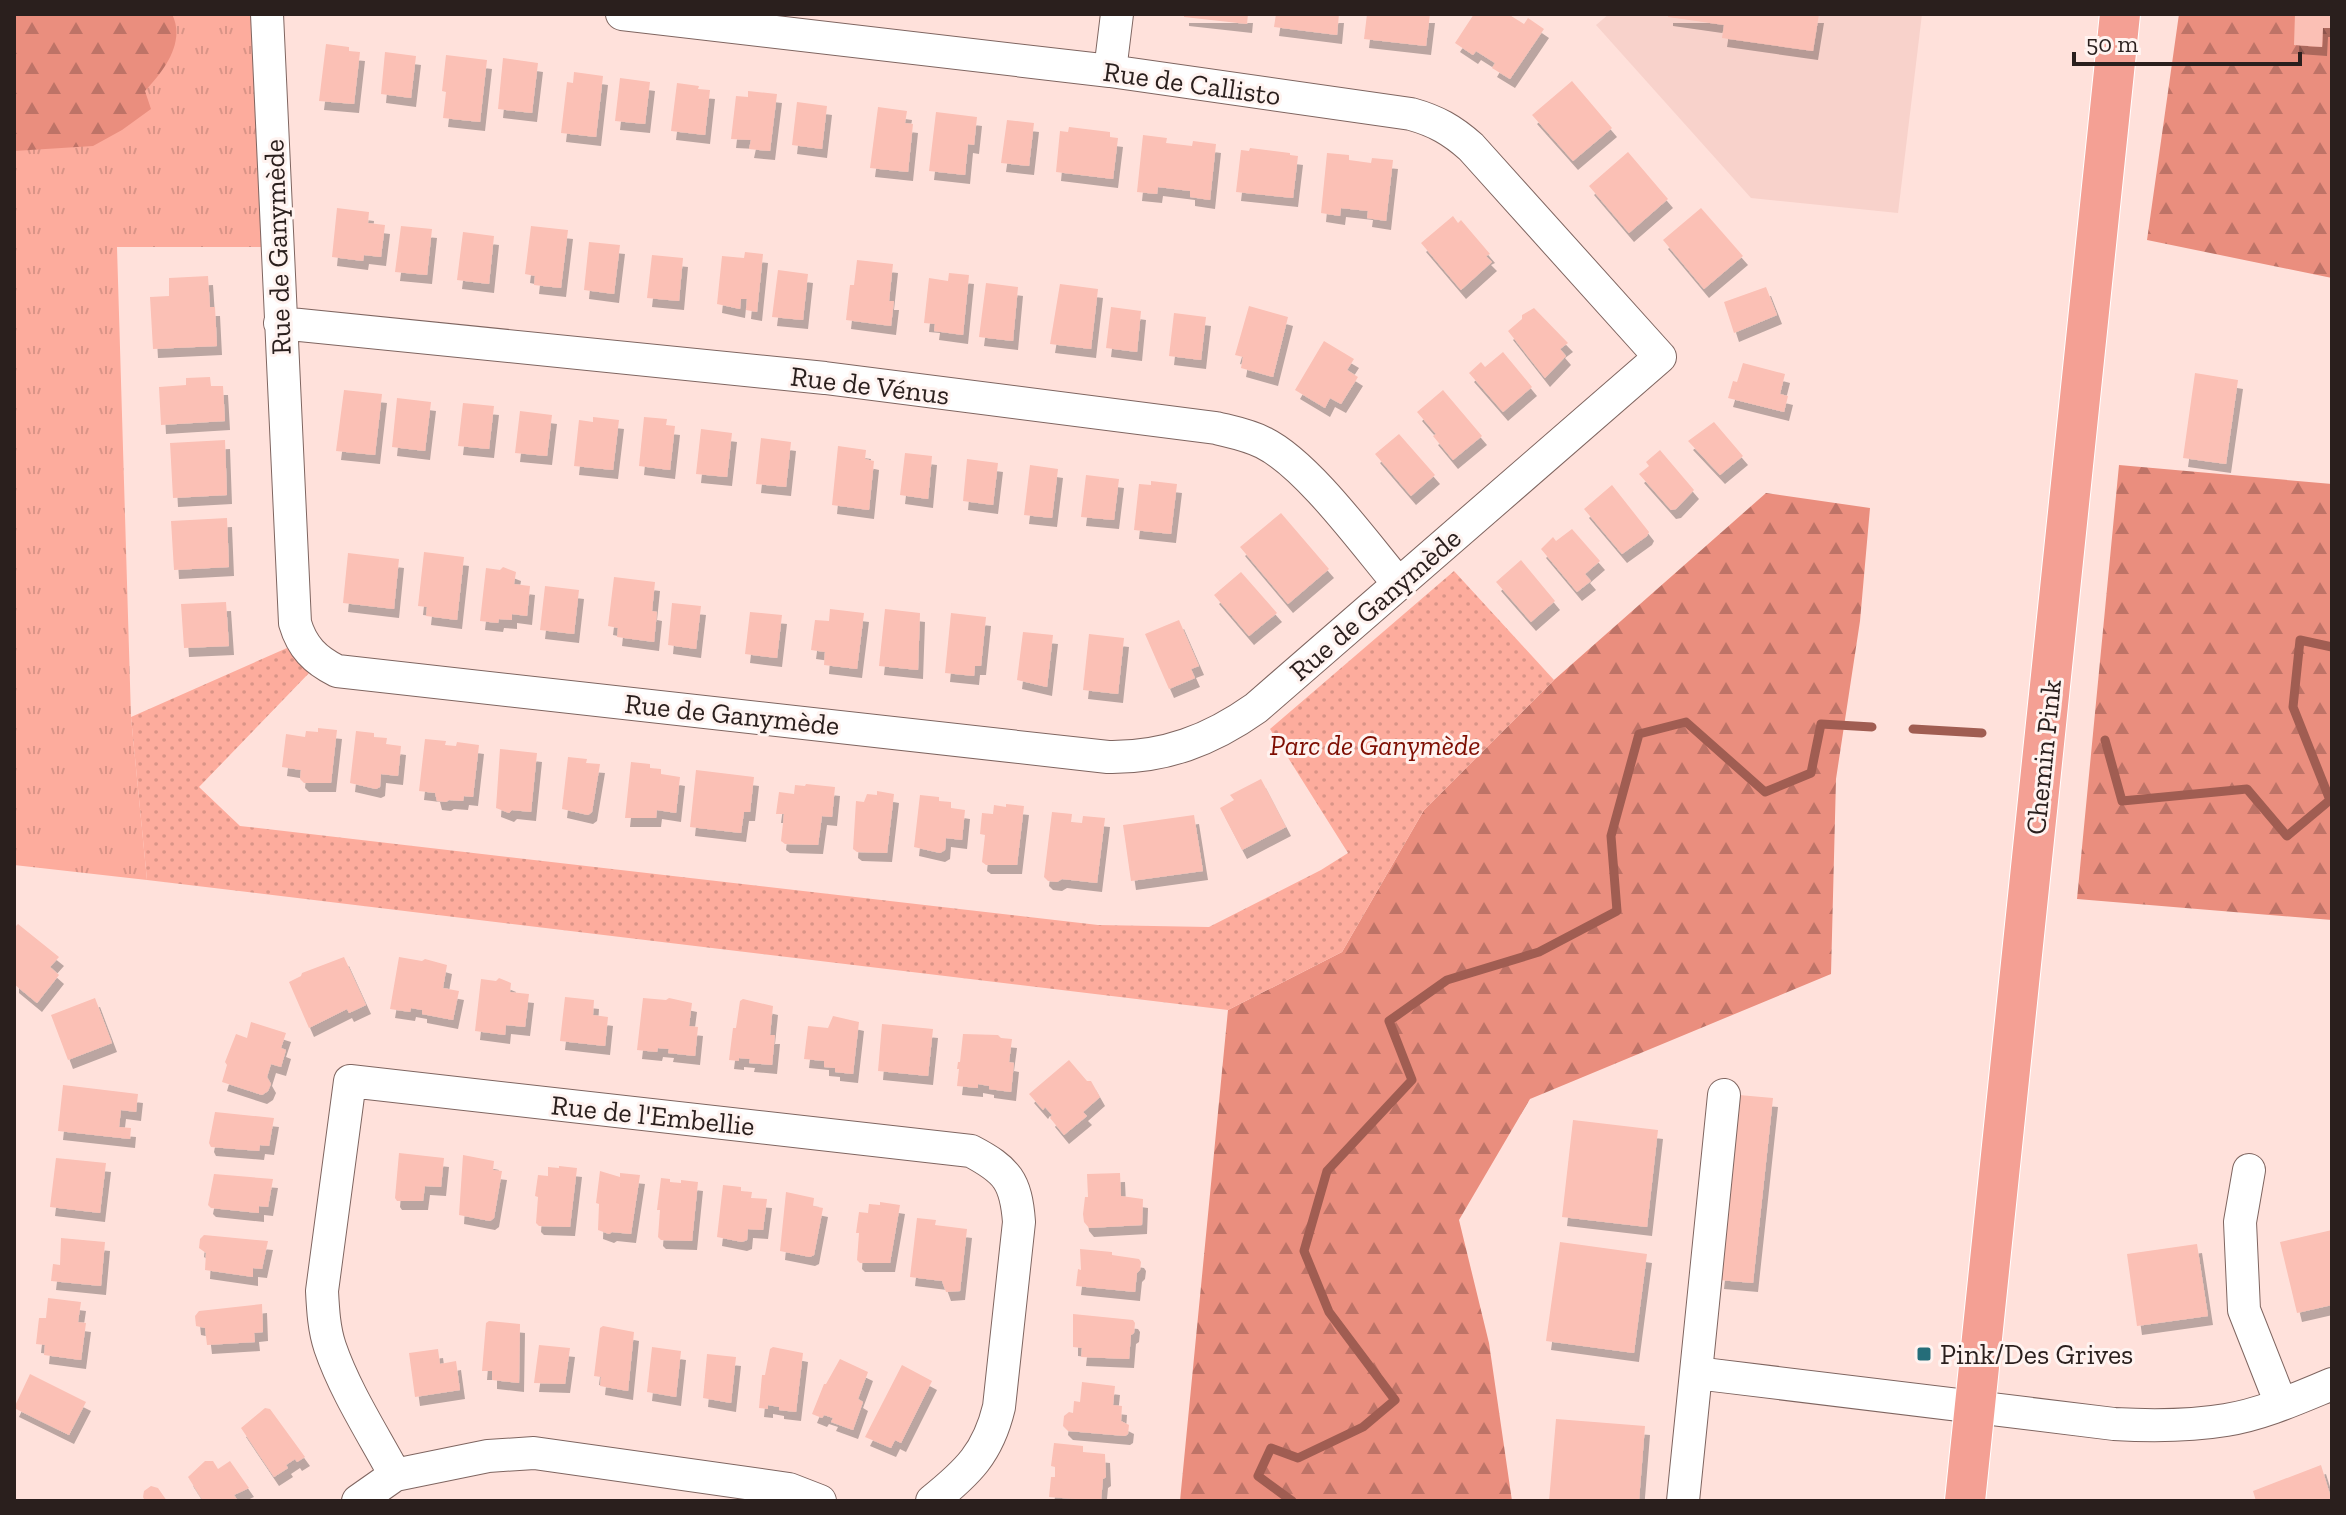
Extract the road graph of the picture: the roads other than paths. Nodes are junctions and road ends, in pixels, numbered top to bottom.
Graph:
1 (267, 14) edge
2 (622, 14) edge
3 (1117, 14) edge
4 (2120, 14) edge
5 (1110, 71) junction
6 (280, 323) junction
7 (1660, 357) joint
8 (1398, 583) junction
9 (1724, 1095) dead end
10 (2249, 1170) dead end
11 (1696, 1373) junction
12 (2332, 1384) edge
13 (2281, 1404) junction
14 (1975, 1406) junction
15 (395, 1475) junction
16 (358, 1501) edge
17 (820, 1501) edge
18 (932, 1501) edge
19 (1683, 1501) edge
20 (1965, 1501) edge

1 - 6 street, Rue de Ganymède
2 - 5 street, Rue de Callisto
3 - 5 street
4 - 14 main road, Chemin Pink
5 - 7 street, Rue de Callisto
6 - 8 street, Rue de Vénus
6 - 8 street, Rue de Ganymède
7 - 8 street, Rue de Ganymède
9 - 11 street
10 - 13 street
11 - 14 street
11 - 19 street
12 - 13 street
13 - 14 street
14 - 20 main road, Chemin Pink
15 - 16 street
15 - 17 street
15 - 18 street, Rue de l'Embellie

